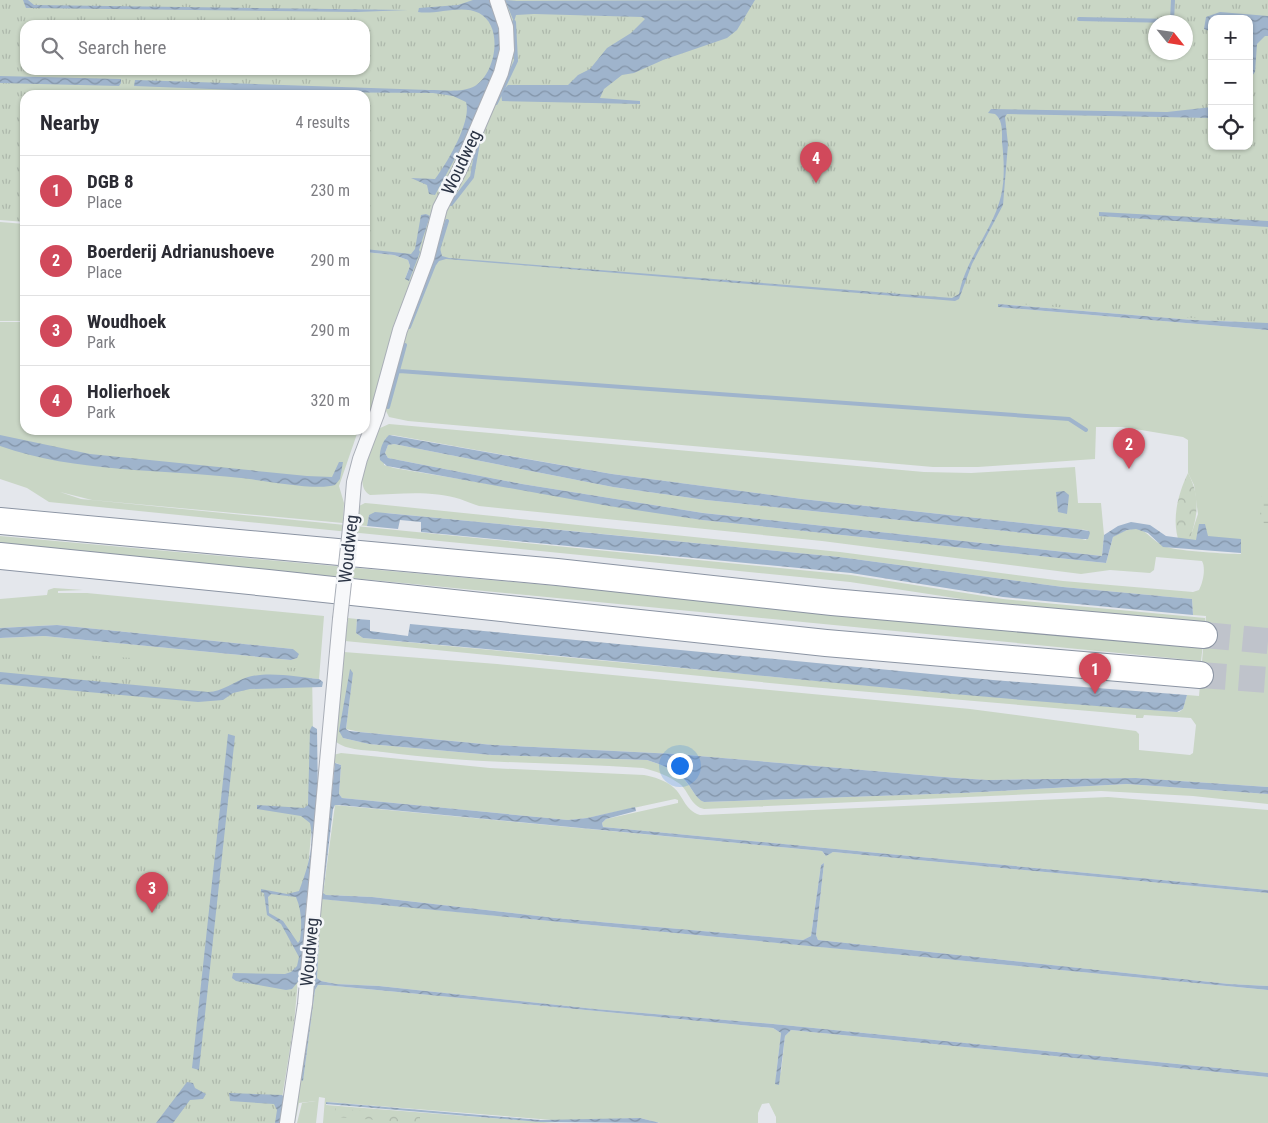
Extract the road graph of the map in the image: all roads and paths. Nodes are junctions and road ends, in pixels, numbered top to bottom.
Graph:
1 (497, 0) edge
2 (370, 433) edge
3 (369, 435) edge
4 (0, 508) edge
5 (0, 521) edge
6 (0, 556) edge
7 (557, 572) junction
8 (1204, 635) tunnel mouth
9 (1200, 675) tunnel mouth
10 (287, 1123) edge

1 - 2 street, Woudweg, bridge
3 - 10 street, Woudweg, bridge
4 - 7 highway
5 - 7 highway
6 - 9 highway
7 - 8 highway

